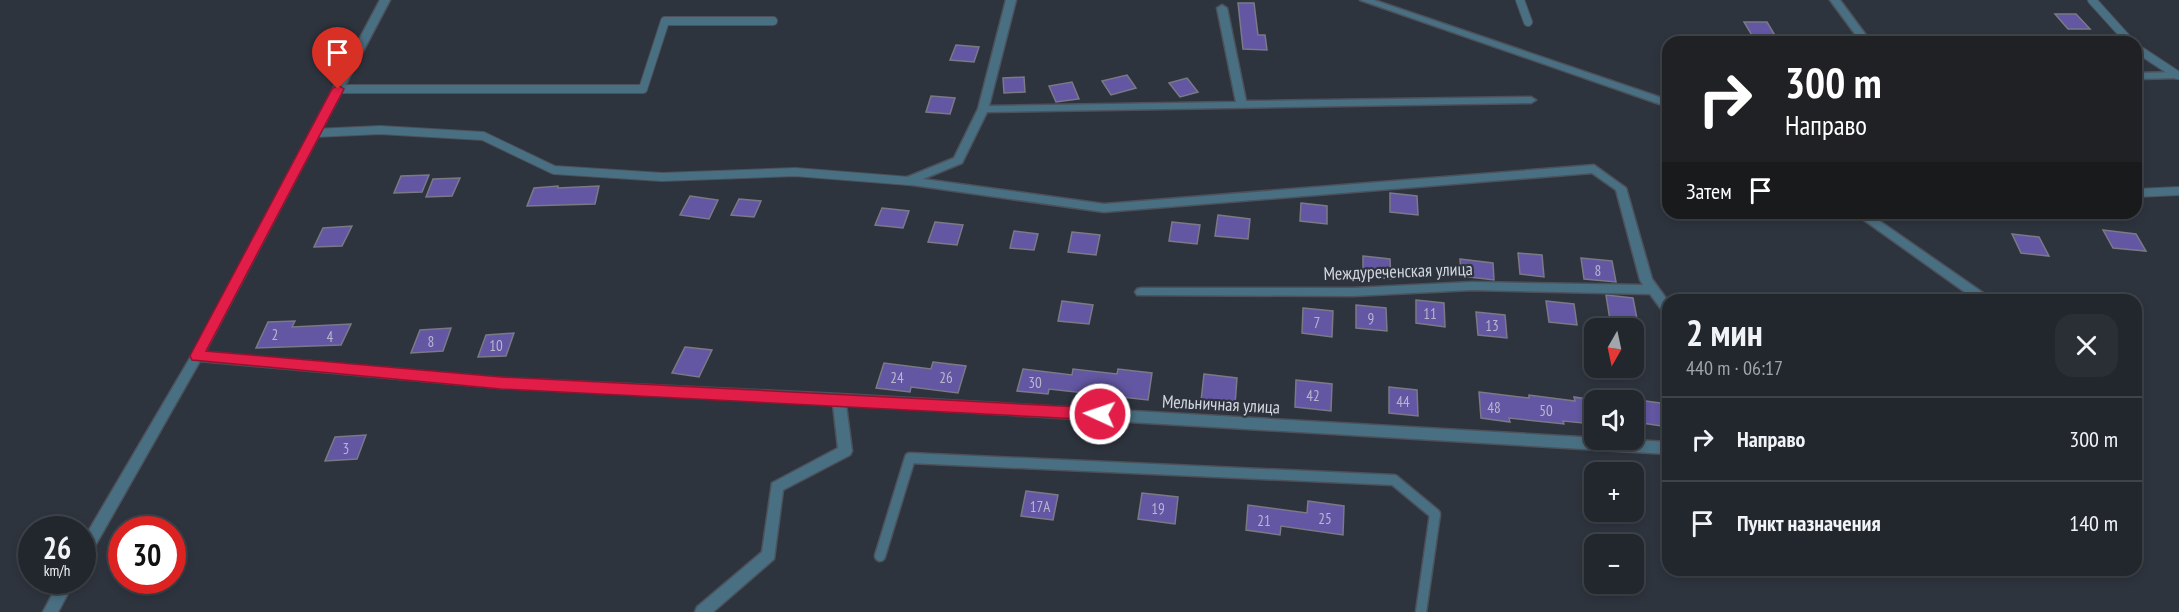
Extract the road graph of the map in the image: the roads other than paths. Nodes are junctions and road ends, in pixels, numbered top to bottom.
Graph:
1 (385, 0) edge
2 (1011, 0) edge
3 (1365, 0) edge
4 (1520, 0) edge
5 (1834, 0) edge
6 (2092, 0) edge
7 (1222, 8) dead end
8 (772, 21) dead end
9 (1527, 22) dead end
10 (1861, 36) edge
11 (2125, 36) edge
12 (2142, 52) edge
13 (2178, 75) edge
14 (2142, 76) edge
15 (338, 89) junction
16 (1531, 100) dead end
17 (1662, 102) edge
18 (1242, 105) junction
19 (983, 109) junction
20 (315, 133) junction
21 (909, 181) junction
22 (2179, 191) edge
23 (2142, 193) edge
24 (1869, 219) edge
25 (1655, 290) junction
26 (1141, 291) dead end
27 (1976, 294) edge
28 (1662, 301) edge
29 (197, 356) junction
30 (839, 399) junction
31 (1662, 448) edge
32 (96, 532) edge
33 (880, 556) dead end
34 (60, 594) edge
35 (50, 612) edge
36 (702, 612) edge
37 (1421, 612) edge

1 - 15 street
2 - 19 street
3 - 17 street
4 - 9 lane
5 - 10 street
6 - 11 lane
7 - 18 street
8 - 15 lane
12 - 13 lane
13 - 14 street
15 - 20 street
16 - 18 street
18 - 19 street
19 - 21 street
20 - 21 lane
20 - 29 street
21 - 25 street
22 - 23 lane
24 - 27 street
25 - 26 street, Междуреченская улица
25 - 28 street
29 - 30 street, Мельничная улица
29 - 32 street
30 - 31 street, Мельничная улица
30 - 36 street
33 - 37 lane
34 - 35 street

